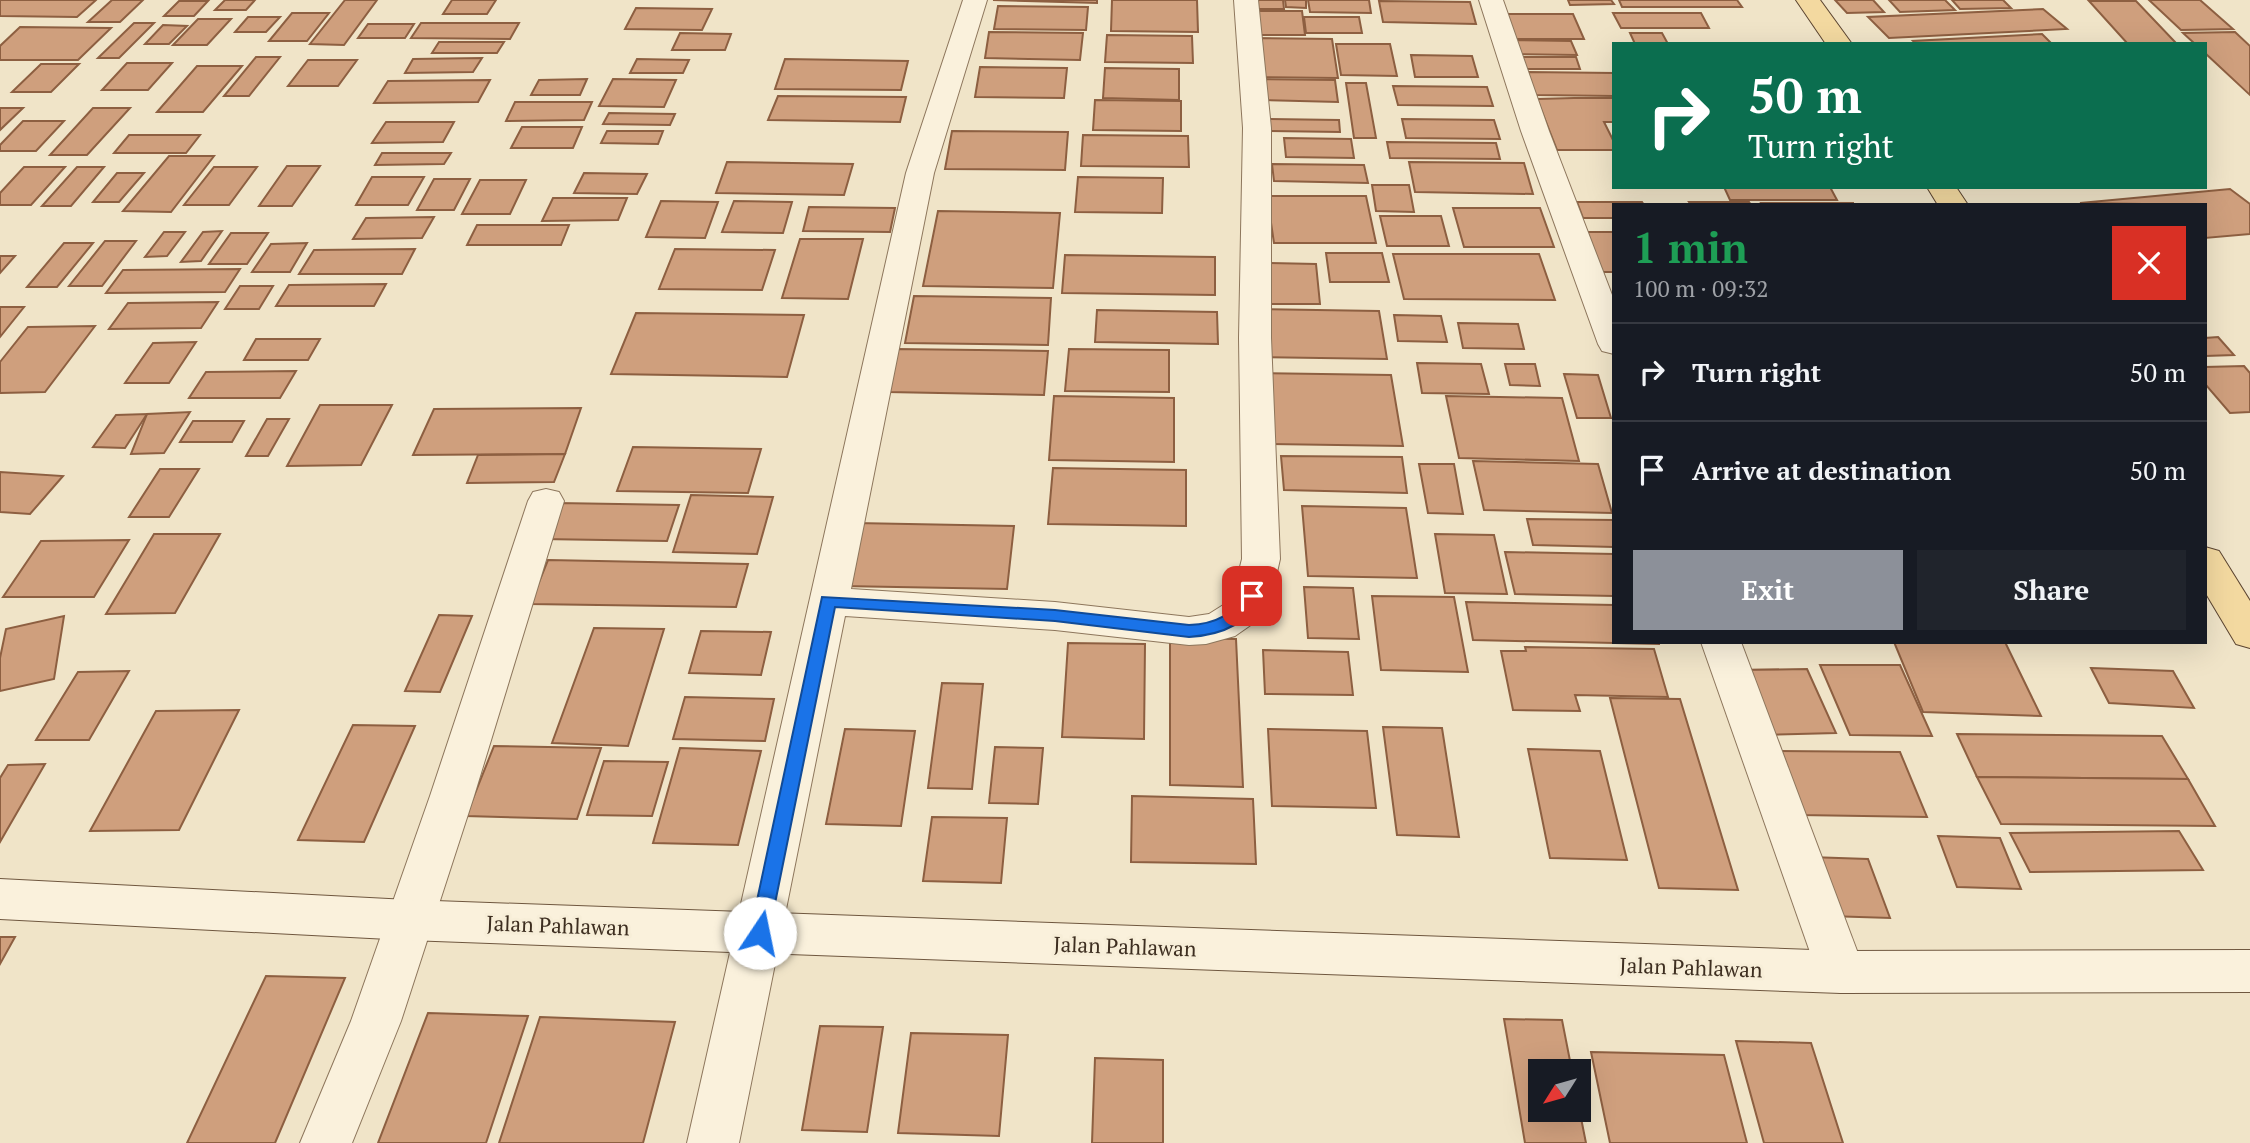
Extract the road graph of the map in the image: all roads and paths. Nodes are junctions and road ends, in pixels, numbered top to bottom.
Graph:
1 (975, 0) edge
2 (1246, 0) edge
3 (1491, 0) edge
4 (1808, 0) edge
5 (1838, 42) edge
6 (1612, 340) edge
7 (546, 501) dead end
8 (2207, 563) edge
9 (828, 601) junction
10 (2250, 634) edge
11 (1722, 644) edge
12 (0, 899) edge
13 (408, 919) junction
14 (760, 933) junction
15 (2250, 971) edge
16 (1842, 972) junction
17 (327, 1143) edge
18 (713, 1143) edge

1 - 9 street
2 - 9 street
3 - 6 street
4 - 5 main road
7 - 13 street
8 - 10 main road
9 - 14 street
11 - 16 street
12 - 13 street, Jalan Pahlawan
13 - 14 street, Jalan Pahlawan
13 - 17 street
14 - 16 street, Jalan Pahlawan
14 - 18 street
15 - 16 street, Jalan Pahlawan

